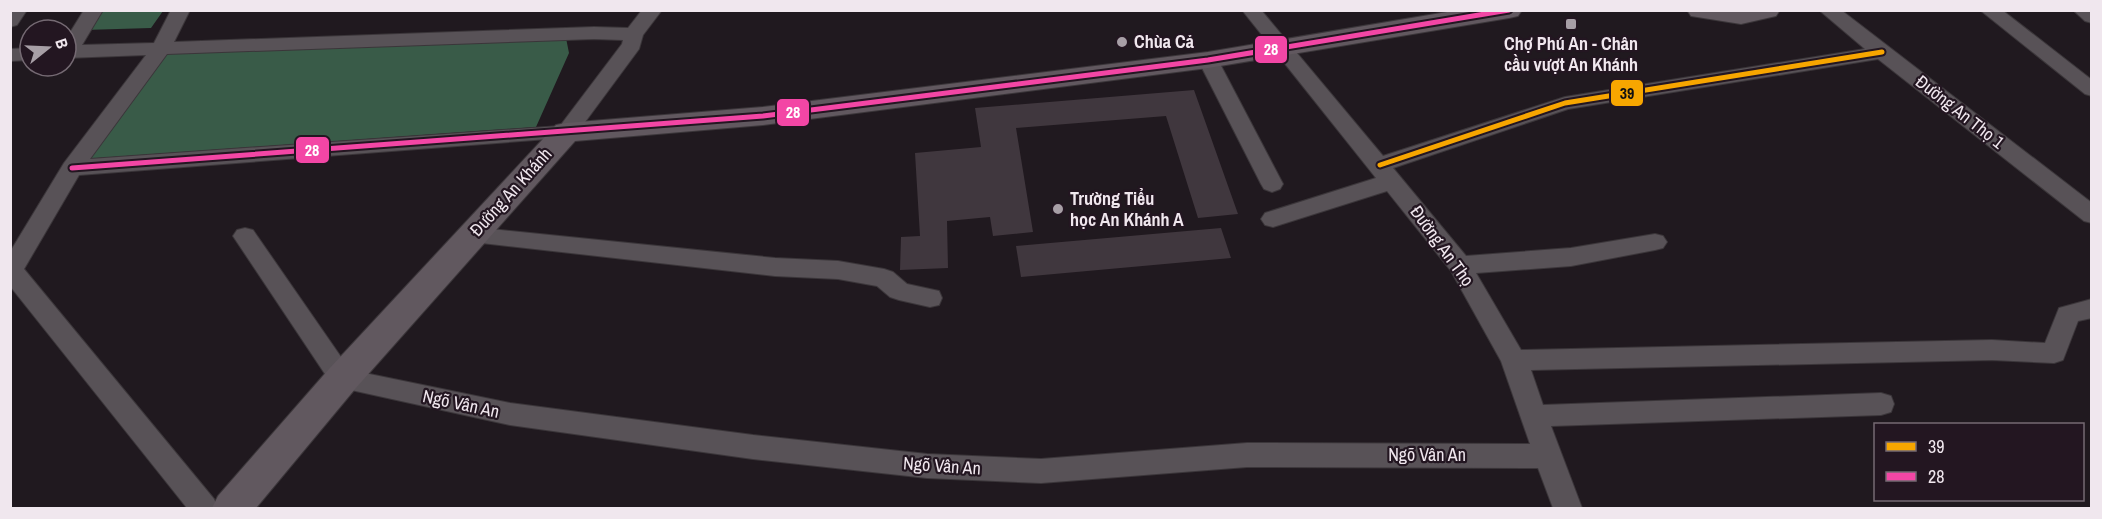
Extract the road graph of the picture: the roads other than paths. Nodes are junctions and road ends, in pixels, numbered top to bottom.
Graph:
1 (18, 10) edge
2 (94, 10) edge
3 (181, 10) edge
4 (653, 10) edge
5 (1251, 10) edge
6 (1509, 10) edge
7 (1700, 10) edge
8 (1767, 10) edge
9 (1828, 10) edge
10 (1989, 10) edge
11 (2082, 10) edge
12 (2091, 17) edge
13 (10, 21) edge
14 (633, 34) junction
15 (78, 35) edge
16 (1280, 46) junction
17 (160, 50) junction
18 (78, 52) edge
19 (1882, 52) junction
20 (1208, 60) junction
21 (2091, 90) edge
22 (566, 132) junction
23 (72, 168) junction
24 (1386, 173) junction
25 (1272, 184) dead end
26 (2091, 215) edge
27 (1273, 219) dead end
28 (472, 235) junction
29 (245, 236) dead end
30 (1654, 242) dead end
31 (1460, 265) junction
32 (12, 273) edge
33 (930, 298) dead end
34 (2091, 308) edge
35 (1514, 360) junction
36 (342, 379) junction
37 (1881, 404) dead end
38 (1534, 416) junction
39 (1548, 456) junction
40 (204, 508) edge
41 (231, 508) edge
42 (1567, 508) edge

1 - 13 street
2 - 15 street
3 - 17 street
4 - 14 street
5 - 16 street, Đường An Thọ
6 - 16 street, Đường An Khánh
7 - 8 street
9 - 19 street, Đường An Thọ 1
10 - 21 street
11 - 12 street
14 - 17 street
14 - 22 street
16 - 20 street, Đường An Khánh
16 - 24 street, Đường An Thọ
17 - 18 street
17 - 23 street
19 - 24 street
19 - 26 street, Đường An Thọ 1
20 - 22 street, Đường An Khánh
20 - 25 street
22 - 23 street
22 - 28 street, Đường An Khánh
23 - 32 street
24 - 27 street
24 - 31 street, Đường An Thọ
28 - 33 street
28 - 36 street, Đường An Khánh
29 - 36 street
30 - 31 street
31 - 35 street, Đường An Thọ
32 - 40 street
34 - 35 street
35 - 38 street, Đường An Thọ
36 - 39 street, Ngõ Vân An
36 - 41 street, Đường An Khánh
37 - 38 street
38 - 39 street, Đường An Thọ
39 - 42 street, Đường An Thọ

